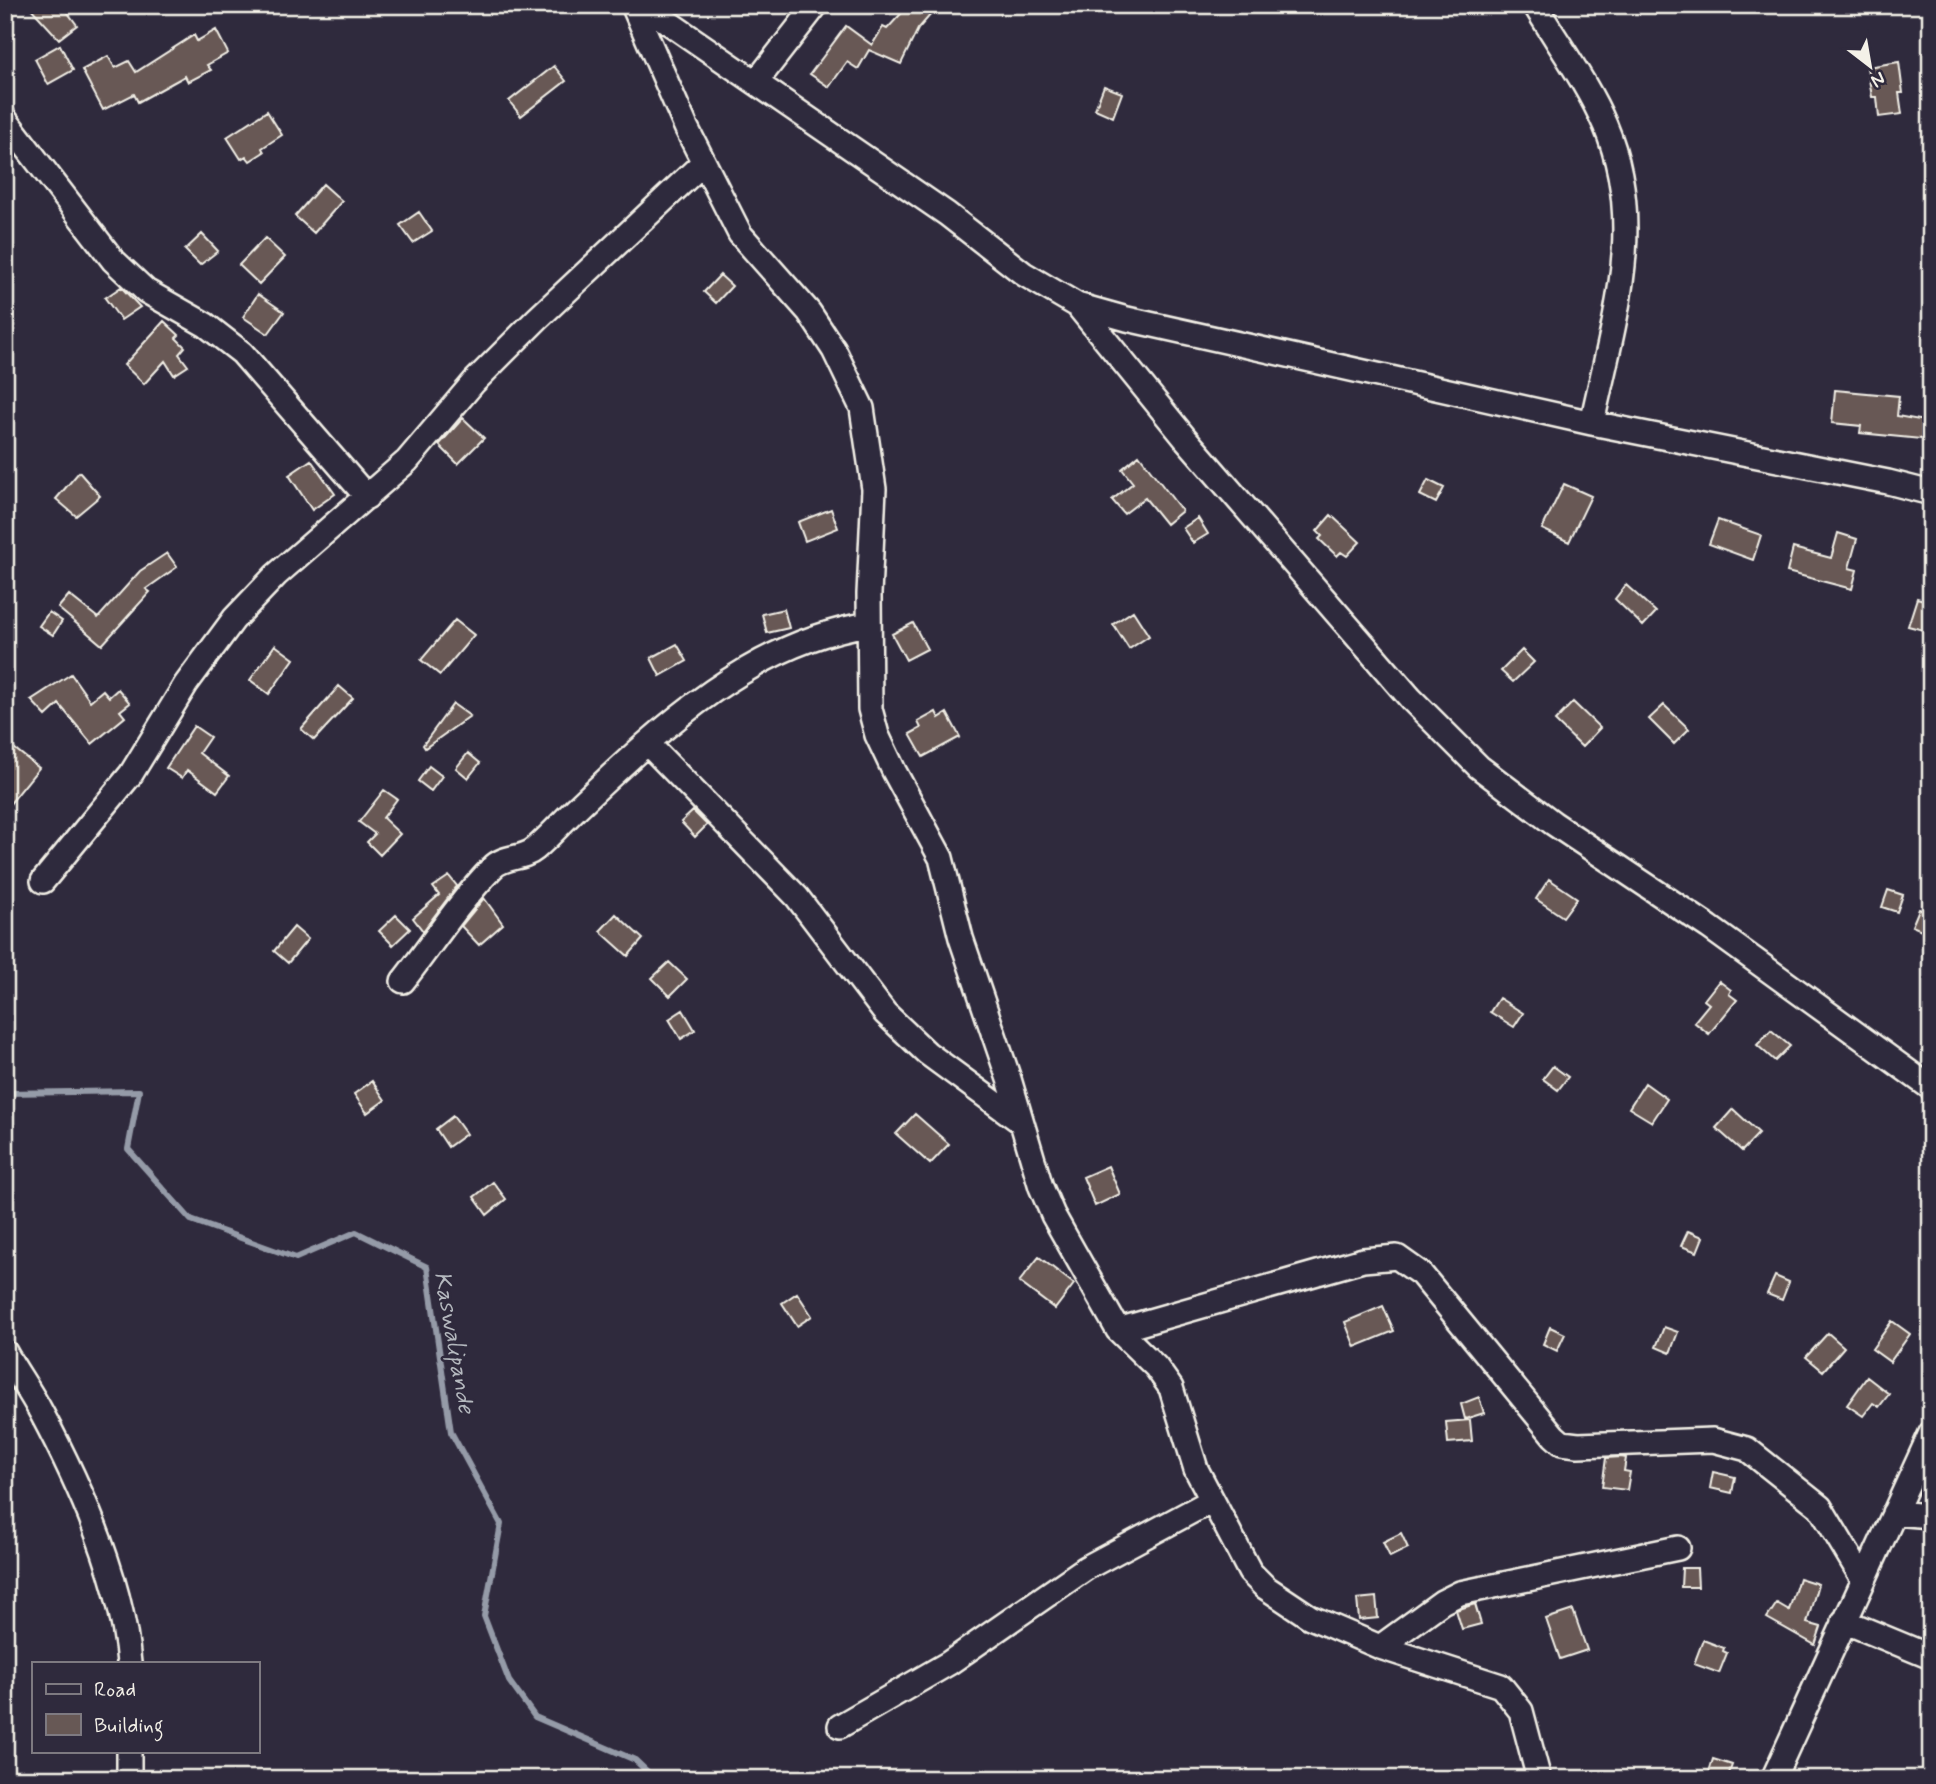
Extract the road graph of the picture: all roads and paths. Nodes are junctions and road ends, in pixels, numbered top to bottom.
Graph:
1 (633, 5) edge
2 (643, 5) edge
3 (816, 5) edge
4 (1535, 5) edge
5 (756, 82) junction
6 (5, 119) edge
7 (703, 163) junction
8 (1077, 305) junction
9 (1592, 423) junction
10 (1931, 494) edge
11 (367, 497) junction
12 (869, 624) junction
13 (649, 745) junction
14 (43, 881) dead end
15 (403, 981) dead end
16 (1931, 1088) edge
17 (1021, 1122) junction
18 (1118, 1330) junction
19 (5, 1352) edge
20 (1931, 1433) edge
21 (1211, 1501) junction
22 (1894, 1513) junction
23 (1931, 1516) edge
24 (1678, 1548) dead end
25 (1863, 1579) junction
26 (1844, 1621) junction
27 (1380, 1647) junction
28 (1931, 1657) edge
29 (129, 1662) edge
30 (840, 1726) dead end
31 (129, 1752) edge
32 (129, 1779) edge
33 (1539, 1779) edge
34 (1773, 1779) edge

1 - 7 street
2 - 5 street
3 - 5 street
4 - 9 street
5 - 8 street
6 - 11 street
7 - 11 street
7 - 12 street
8 - 9 street
8 - 16 street
9 - 10 street
11 - 14 street
12 - 13 street
12 - 17 street
13 - 15 street
13 - 17 street
17 - 18 street
18 - 21 street
18 - 25 street
19 - 29 street
20 - 22 street
21 - 27 street
21 - 30 street
22 - 23 street
22 - 25 street
24 - 27 street
25 - 26 street
26 - 28 street
26 - 34 street
27 - 33 street
31 - 32 street

